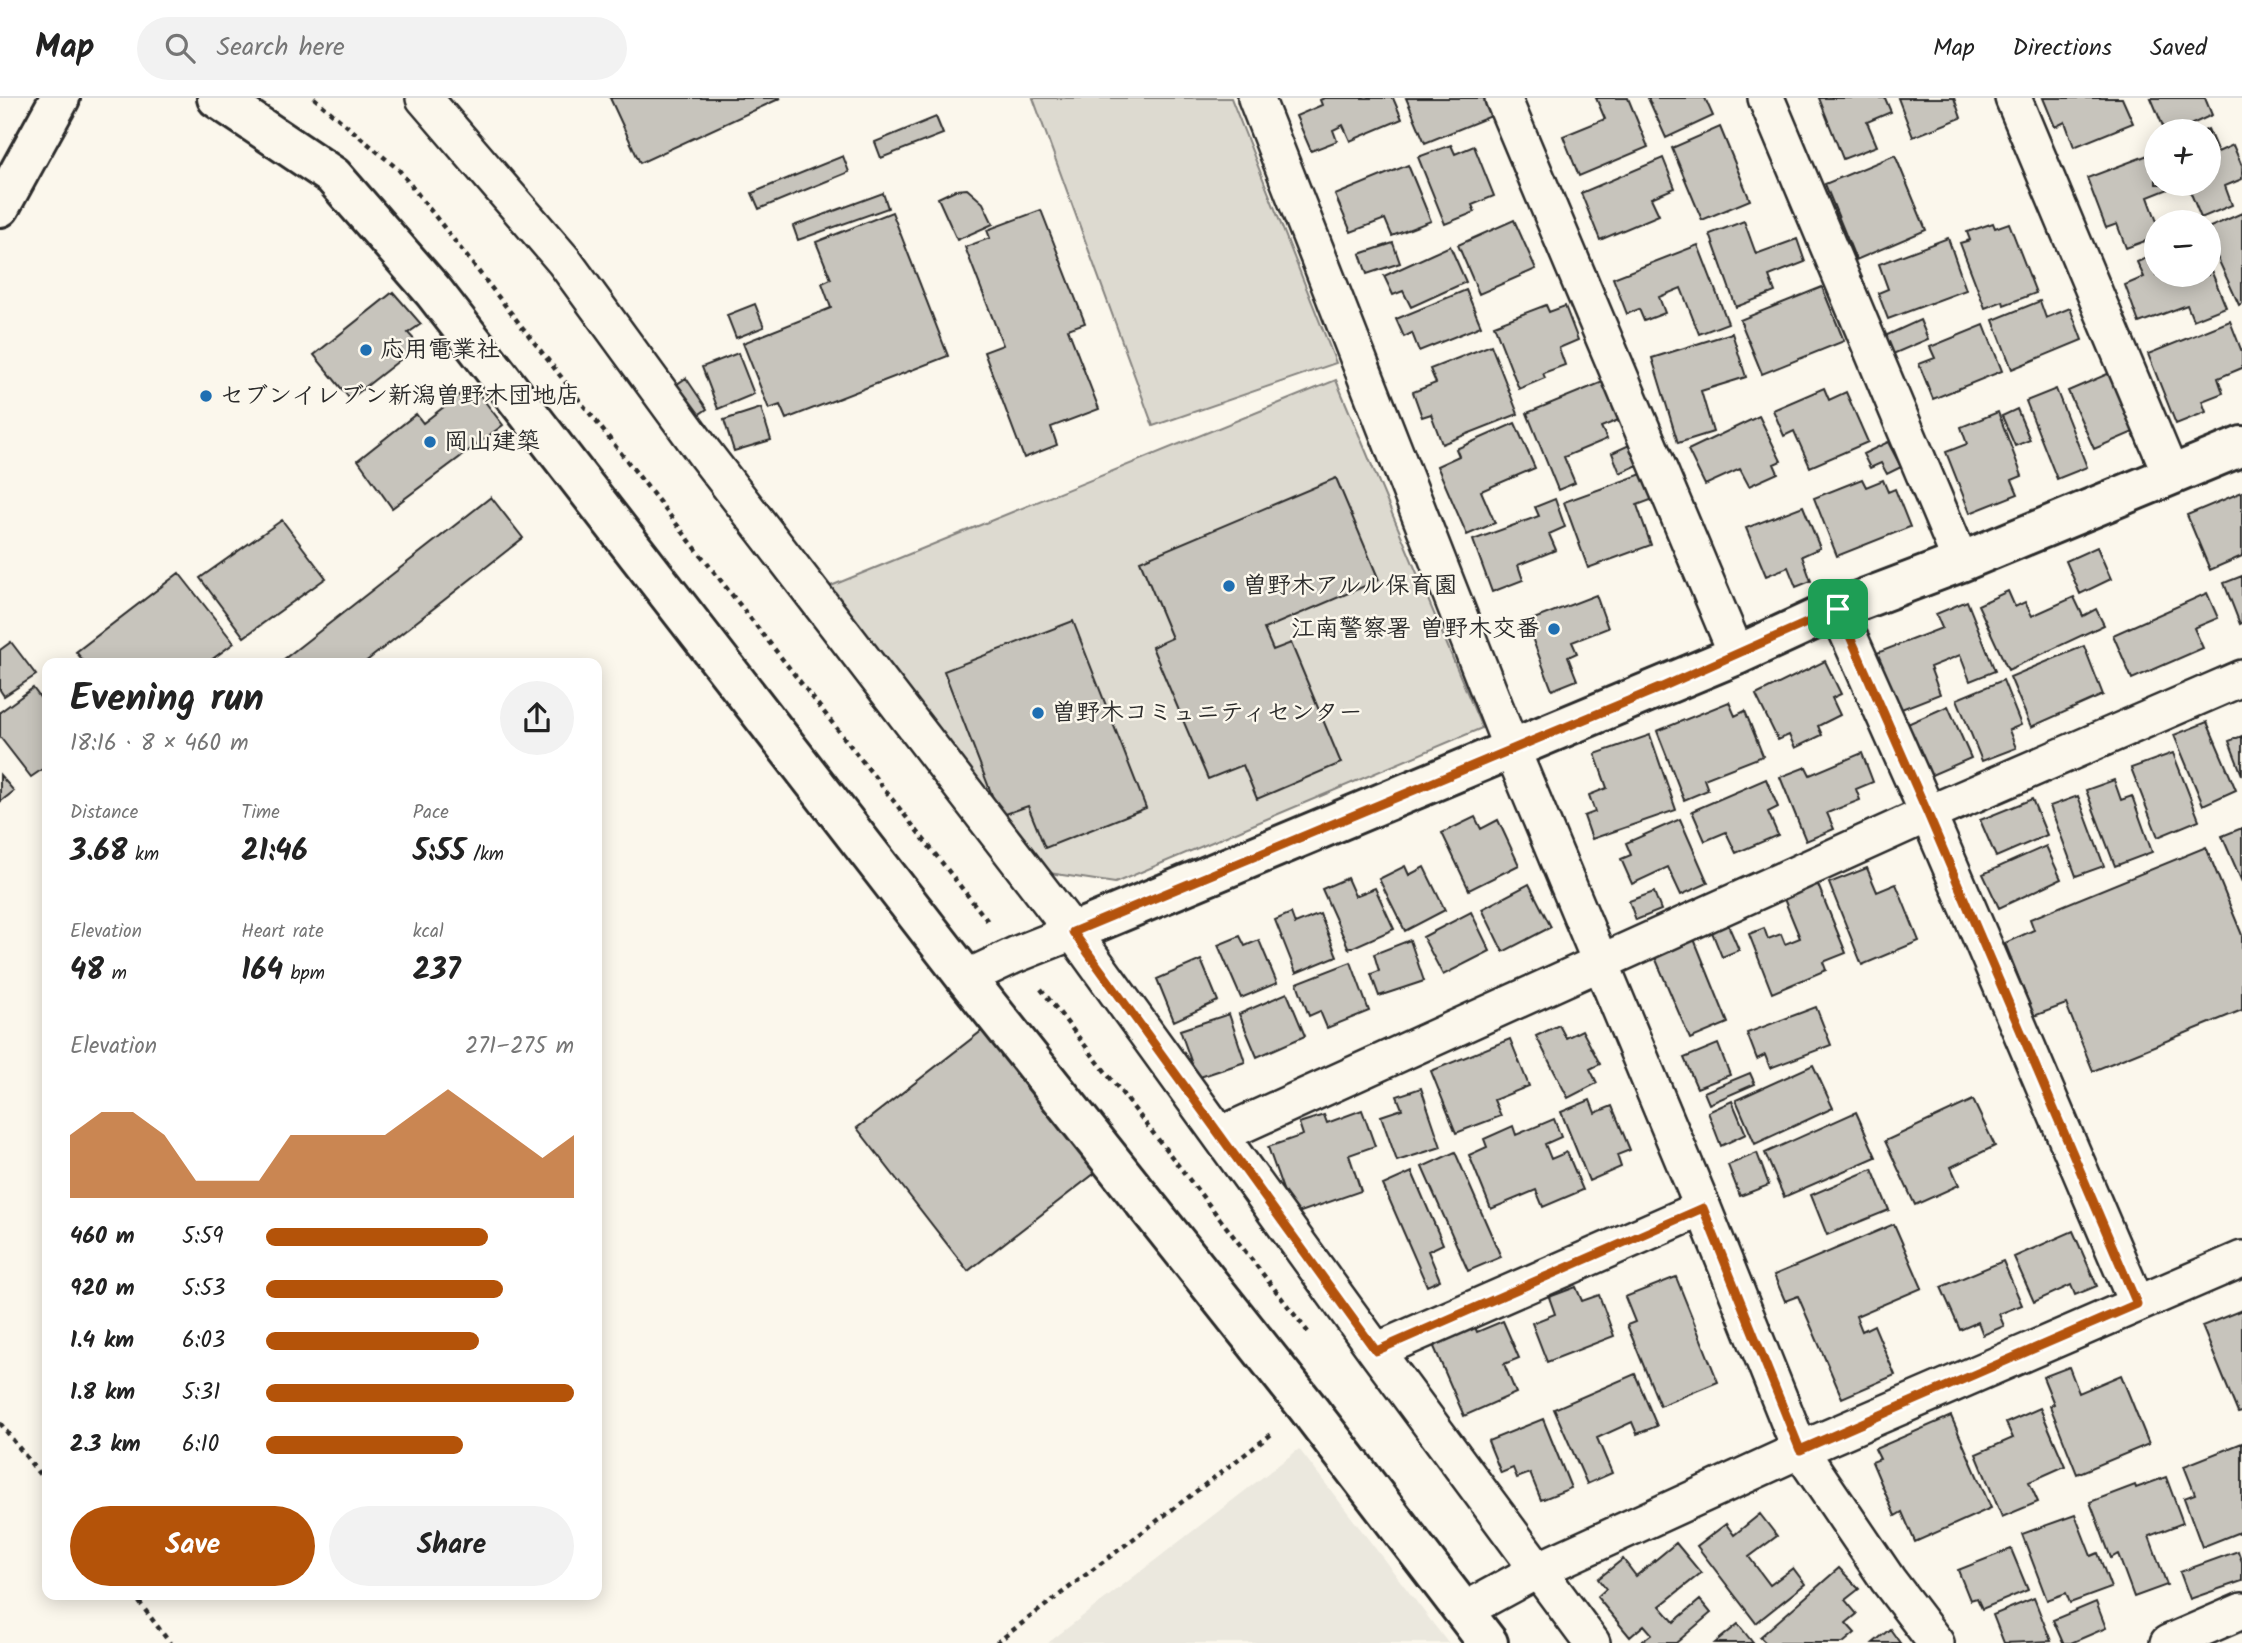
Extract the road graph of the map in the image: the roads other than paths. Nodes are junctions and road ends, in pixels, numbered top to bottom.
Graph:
1 (60, 98) edge
2 (217, 98) edge
3 (424, 98) edge
4 (1256, 98) edge
5 (1503, 98) edge
6 (1766, 98) edge
7 (2013, 98) edge
8 (0, 207) edge
9 (2242, 446) edge
10 (2171, 475) junction
11 (1961, 562) junction
12 (1838, 609) junction
13 (1737, 655) junction
14 (2242, 678) edge
15 (1512, 750) junction
16 (1928, 814) junction
17 (1073, 932) junction
18 (1600, 961) junction
19 (966, 978) junction
20 (1220, 1135) junction
21 (1703, 1208) junction
22 (2242, 1259) edge
23 (2137, 1304) junction
24 (1376, 1351) junction
25 (1800, 1450) junction
26 (1538, 1570) junction
27 (1463, 1611) junction
28 (2242, 1611) edge
29 (1488, 1643) edge
30 (1592, 1643) edge
31 (1936, 1643) edge
32 (2168, 1643) edge

1 - 8 street
2 - 19 street
3 - 17 street
4 - 15 street
5 - 13 street
6 - 11 street
7 - 10 street
9 - 10 street
10 - 11 street
11 - 12 street
12 - 13 street
12 - 16 street
13 - 15 street
14 - 16 street
15 - 17 street
15 - 18 street
16 - 18 street
16 - 23 street
17 - 19 street
17 - 20 street
18 - 20 street
18 - 21 street
19 - 27 street
20 - 24 street
21 - 24 street
21 - 25 street
22 - 23 street
23 - 25 street
24 - 26 street
25 - 26 street
25 - 31 street
26 - 27 street
26 - 30 street
27 - 29 street
28 - 32 street

